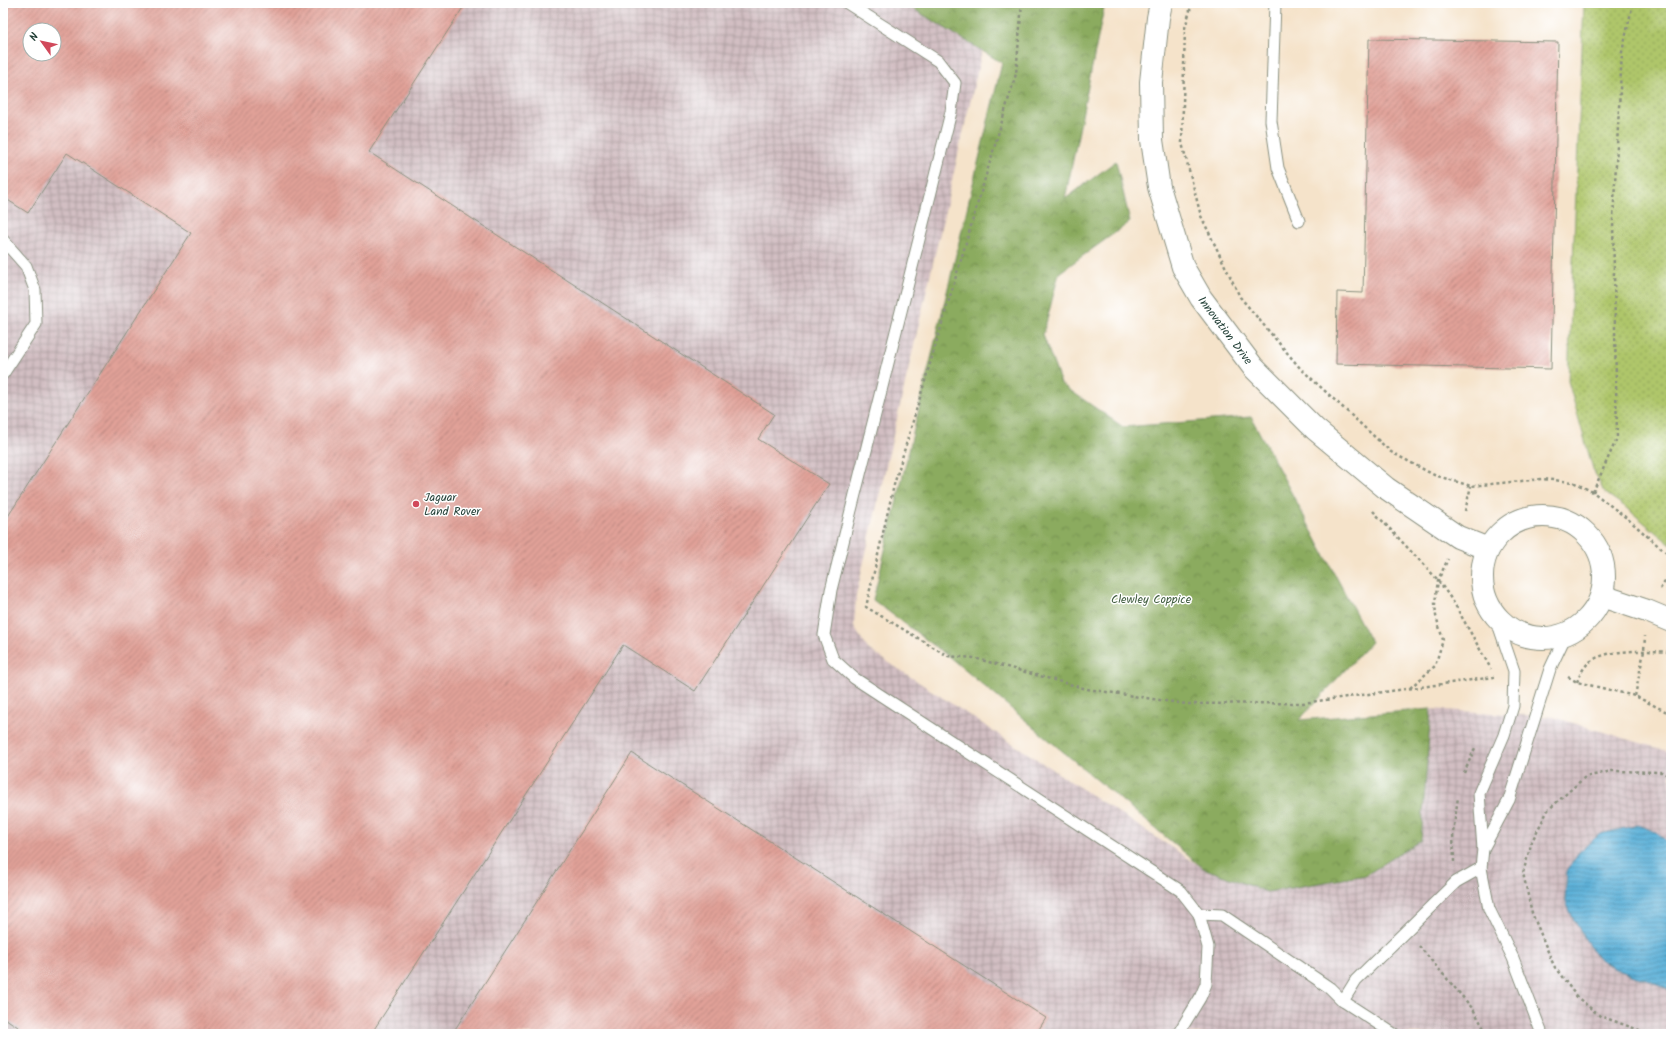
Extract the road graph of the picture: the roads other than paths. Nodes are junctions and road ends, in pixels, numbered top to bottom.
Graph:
1 (847, 3) edge
2 (1161, 3) edge
3 (1275, 3) edge
4 (1299, 221) dead end
5 (3, 240) edge
6 (3, 374) edge
7 (1488, 549) junction
8 (1602, 596) junction
9 (1496, 618) junction
10 (1671, 621) edge
11 (1566, 635) junction
12 (1483, 848) junction
13 (1481, 868) junction
14 (1199, 914) junction
15 (1343, 1001) junction
16 (1178, 1034) edge
17 (1394, 1034) edge
18 (1543, 1034) edge

1 - 14 lane
2 - 7 street, Innovation Drive
3 - 4 lane
5 - 6 lane
7 - 8 street
7 - 9 street
8 - 10 street
8 - 11 street
9 - 11 street
9 - 12 lane
11 - 12 lane
12 - 13 lane
13 - 15 lane
13 - 18 lane
14 - 15 lane
14 - 16 lane
15 - 17 lane

